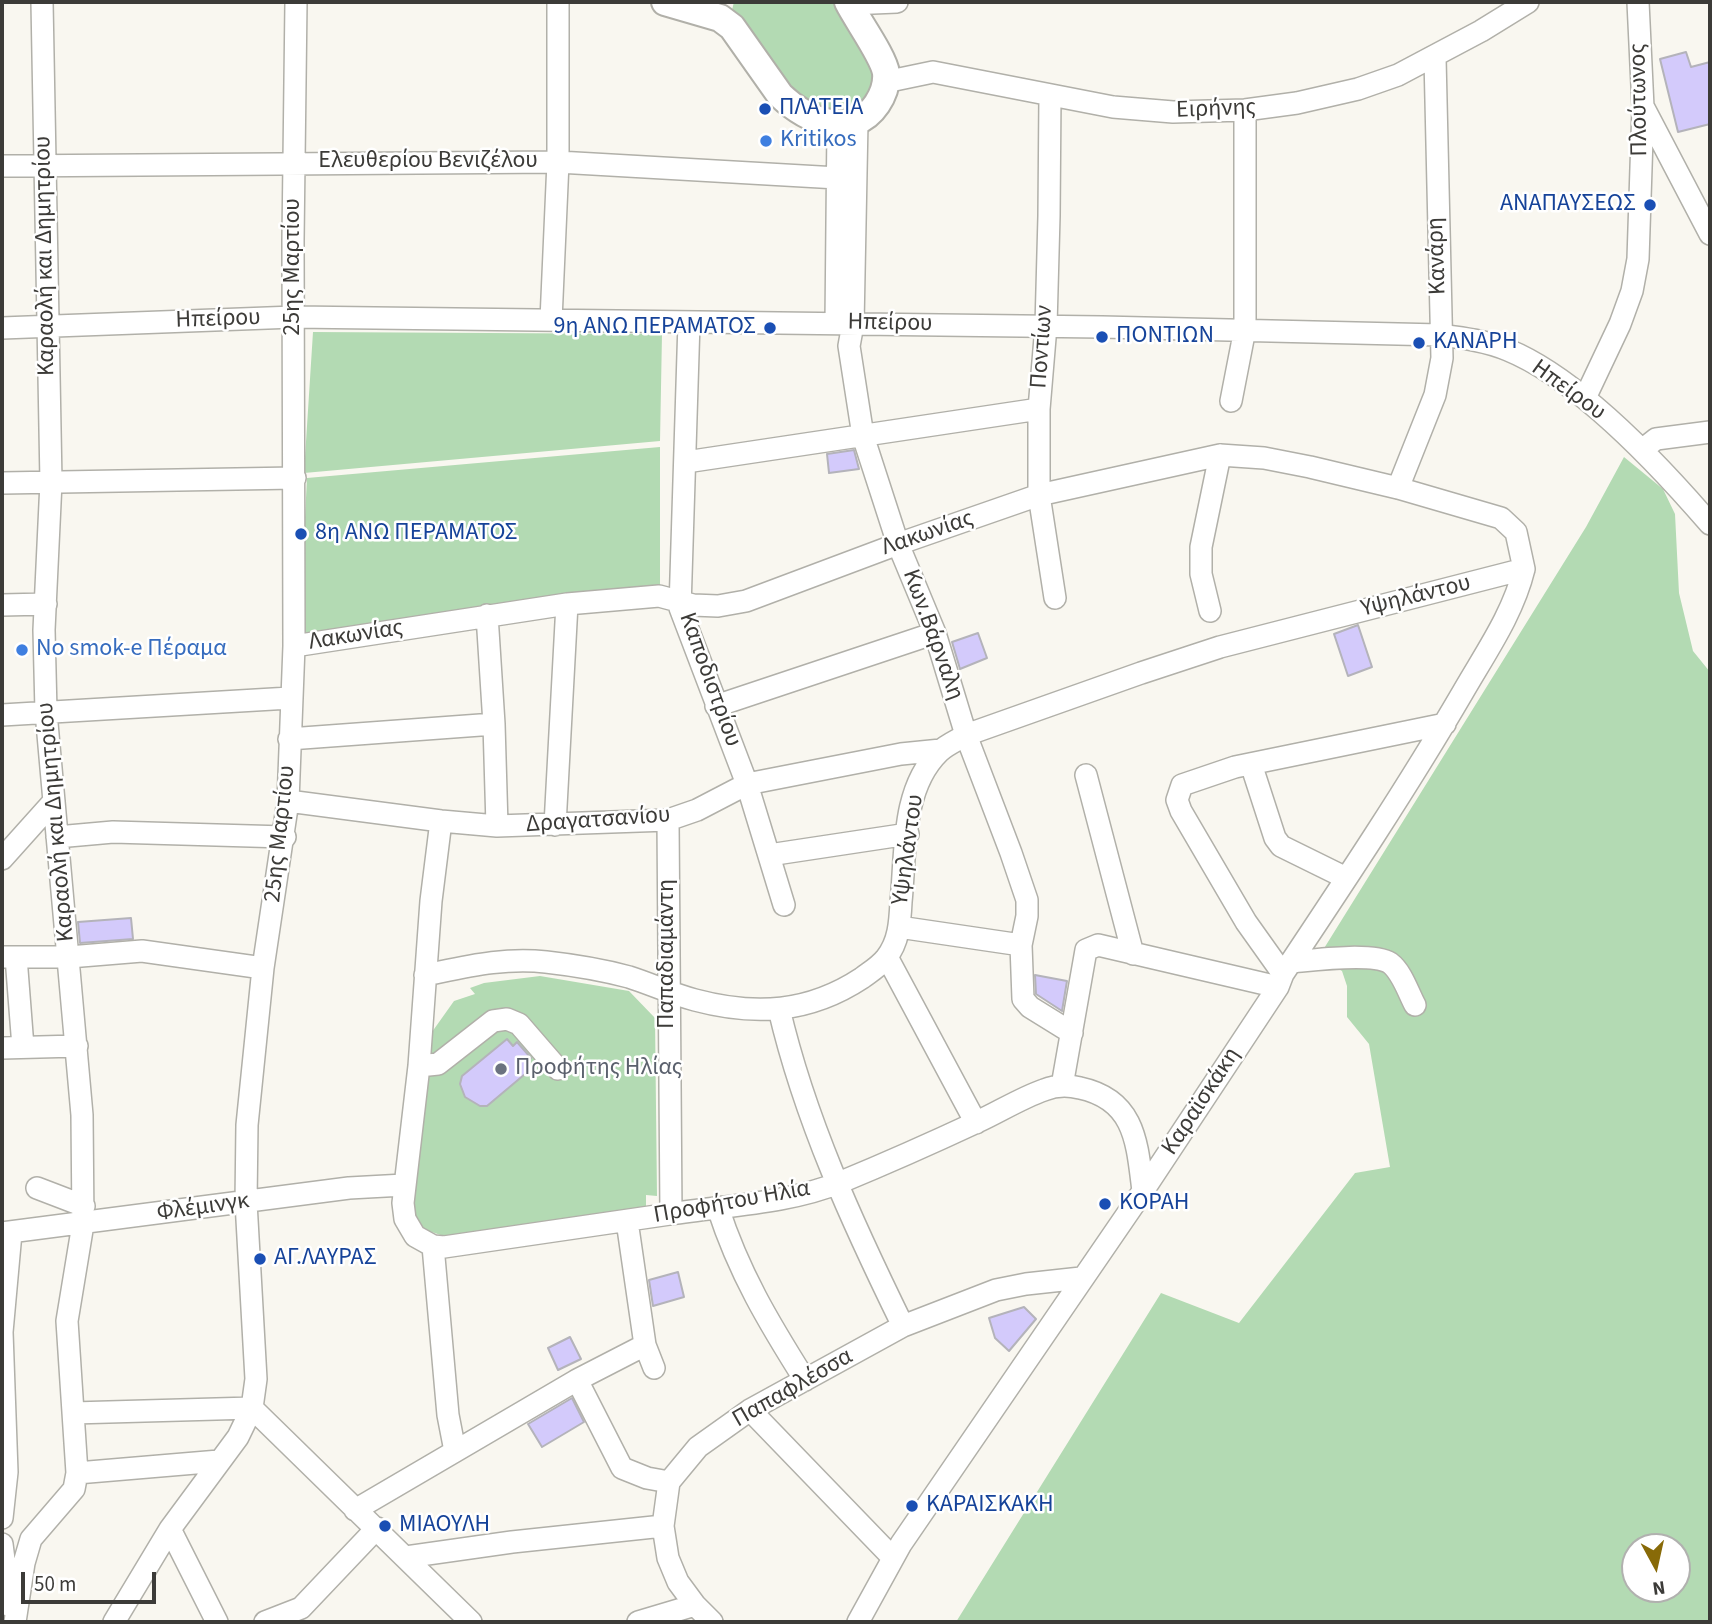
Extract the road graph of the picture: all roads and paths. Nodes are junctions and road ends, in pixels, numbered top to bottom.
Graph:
1 (42, 2) edge
2 (296, 2) edge
3 (558, 2) edge
4 (665, 2) edge
5 (897, 2) edge
6 (1528, 2) edge
7 (1638, 2) edge
8 (849, 3) edge
9 (1435, 58) junction
10 (886, 82) junction
11 (1050, 95) junction
12 (1643, 107) junction
13 (1245, 110) junction
14 (847, 123) junction
15 (295, 162) junction
16 (558, 162) junction
17 (2, 166) edge
18 (45, 166) junction
19 (846, 178) junction
20 (1710, 234) edge
21 (294, 317) junction
22 (551, 320) junction
23 (689, 322) junction
24 (845, 323) junction
25 (1046, 326) junction
26 (48, 327) junction
27 (2, 328) edge
28 (1245, 329) junction
29 (1440, 335) junction
30 (1585, 398) junction
31 (1231, 401) dead end
32 (1039, 409) junction
33 (1710, 432) edge
34 (863, 436) junction
35 (1642, 450) junction
36 (1220, 455) junction
37 (687, 463) junction
38 (295, 478) junction
39 (51, 482) junction
40 (2, 483) edge
41 (1398, 488) junction
42 (1039, 495) junction
43 (1710, 524) edge
44 (898, 544) junction
45 (1524, 569) junction
46 (1055, 598) dead end
47 (681, 601) junction
48 (46, 604) junction
49 (567, 604) junction
50 (2, 605) edge
51 (1210, 611) dead end
52 (487, 615) junction
53 (935, 632) junction
54 (294, 646) junction
55 (290, 698) junction
56 (716, 706) junction
57 (46, 712) junction
58 (2, 715) edge
59 (494, 724) junction
60 (1445, 724) junction
61 (966, 735) junction
62 (289, 739) junction
63 (941, 750) junction
64 (1251, 764) junction
65 (1086, 775) dead end
66 (747, 785) junction
67 (54, 801) junction
68 (288, 801) junction
69 (668, 820) junction
70 (441, 821) junction
71 (555, 825) junction
72 (497, 826) junction
73 (908, 834) junction
74 (57, 837) junction
75 (285, 837) junction
76 (769, 855) junction
77 (2, 859) edge
78 (1346, 878) junction
79 (784, 905) dead end
80 (899, 927) junction
81 (1020, 945) junction
82 (1133, 954) junction
83 (9, 957) edge
84 (69, 957) junction
85 (887, 957) junction
86 (263, 968) junction
87 (1284, 974) junction
88 (425, 975) junction
89 (668, 992) junction
90 (1415, 1006) dead end
91 (779, 1009) junction
92 (1072, 1033) junction
93 (77, 1046) junction
94 (12, 1048) edge
95 (419, 1066) junction
96 (558, 1069) dead end
97 (1062, 1086) junction
98 (976, 1122) junction
99 (838, 1183) junction
100 (404, 1185) junction
101 (37, 1188) dead end
102 (1143, 1191) junction
103 (246, 1202) junction
104 (718, 1208) junction
105 (671, 1213) junction
106 (83, 1215) junction
107 (627, 1221) junction
108 (6, 1233) edge
109 (433, 1246) junction
110 (1081, 1278) junction
111 (903, 1326) junction
112 (2, 1332) edge
113 (645, 1345) junction
114 (654, 1368) dead end
115 (576, 1380) junction
116 (805, 1380) junction
117 (252, 1408) junction
118 (750, 1410) junction
119 (73, 1413) junction
120 (455, 1451) junction
121 (219, 1461) junction
122 (77, 1473) junction
123 (669, 1482) junction
124 (355, 1510) junction
125 (2, 1518) edge
126 (663, 1525) junction
127 (170, 1528) junction
128 (377, 1528) junction
129 (2, 1544) edge
130 (407, 1557) junction
131 (893, 1558) junction
132 (695, 1605) junction
133 (302, 1615) edge
134 (13, 1622) edge
135 (114, 1622) edge
136 (217, 1622) edge
137 (265, 1622) edge
138 (471, 1622) edge
139 (638, 1622) edge
140 (712, 1622) edge
141 (858, 1622) edge

1 - 18 street, Καραολή και Δημητρίου
2 - 15 street, 25ης Μαρτίου
3 - 16 street
4 - 14 main road
5 - 8 street
6 - 9 street, Ειρήνης
7 - 12 street, Πλούτωνος
8 - 10 main road
9 - 13 street, Ειρήνης
9 - 29 street, Κανάρη
10 - 11 street, Ειρήνης
10 - 14 main road
11 - 13 street, Ειρήνης
11 - 25 street, Ποντίων
12 - 20 street
12 - 30 street, Πλούτωνος
13 - 28 street
14 - 19 street, Κων.Βάρναλη
15 - 16 street, Ελευθερίου Βενιζέλου
15 - 18 street, Ελευθερίου Βενιζέλου
15 - 21 street, 25ης Μαρτίου
16 - 19 street, Ελευθερίου Βενιζέλου
16 - 22 street
17 - 18 street, Ελευθερίου Βενιζέλου
18 - 26 street, Καραολή και Δημητρίου
19 - 24 street, Κων.Βάρναλη
21 - 22 street, Ηπείρου
21 - 26 street, Ηπείρου
21 - 38 street, 25ης Μαρτίου
22 - 23 street, Ηπείρου
23 - 24 street, Ηπείρου
23 - 37 street, Καποδιστρίου
24 - 25 street, Ηπείρου
24 - 34 street, Κων.Βάρναλη
25 - 28 street, Ηπείρου
25 - 32 street, Ποντίων
26 - 27 street, Ηπείρου
26 - 39 street, Καραολή και Δημητρίου
28 - 29 street, Ηπείρου
28 - 31 street
29 - 30 street, Ηπείρου
29 - 41 street, Κανάρη
30 - 35 street, Ηπείρου
32 - 34 street
32 - 42 street, Ποντίων
33 - 35 street
34 - 37 street
34 - 44 street, Κων.Βάρναλη
35 - 43 street, Ηπείρου
36 - 41 street, Λακωνίας
36 - 42 street, Λακωνίας
36 - 51 street
37 - 47 street, Καποδιστρίου
38 - 39 street
38 - 54 street, 25ης Μαρτίου
39 - 40 street
39 - 48 street, Καραολή και Δημητρίου
41 - 45 street, Λακωνίας
42 - 44 street, Λακωνίας
42 - 46 street, Ποντίων
44 - 47 street, Λακωνίας
44 - 53 street, Κων.Βάρναλη
45 - 60 street, Καραϊσκάκη
45 - 61 street, Υψηλάντου
47 - 49 street, Λακωνίας
47 - 56 street, Καποδιστρίου
48 - 50 street
48 - 57 street, Καραολή και Δημητρίου
49 - 52 street, Λακωνίας
49 - 71 street
52 - 54 street, Λακωνίας
52 - 59 street
53 - 56 street
53 - 61 street, Κων.Βάρναλη
54 - 55 street, 25ης Μαρτίου
55 - 57 street
55 - 62 street, 25ης Μαρτίου
56 - 66 street, Καποδιστρίου
57 - 58 street
57 - 67 street, Καραολή και Δημητρίου
59 - 62 street
59 - 72 street
60 - 64 street
60 - 78 street, Καραϊσκάκη
61 - 63 street, Υψηλάντου
61 - 81 street, Κων.Βάρναλη
62 - 68 street, 25ης Μαρτίου
63 - 66 street, Δραγατσανίου
63 - 73 street, Υψηλάντου
64 - 78 street
64 - 87 street
65 - 82 street
66 - 69 street, Δραγατσανίου
66 - 76 street, Καποδιστρίου
67 - 74 street, Καραολή και Δημητρίου
67 - 77 street
68 - 70 street, Δραγατσανίου
68 - 75 street, 25ης Μαρτίου
69 - 71 street, Δραγατσανίου
69 - 89 street, Παπαδιαμάντη
70 - 72 street, Δραγατσανίου
70 - 88 street
71 - 72 street, Δραγατσανίου
73 - 76 street
73 - 80 street, Υψηλάντου
74 - 75 street
74 - 84 street, Καραολή και Δημητρίου
75 - 86 street, 25ης Μαρτίου
76 - 79 street, Καποδιστρίου
78 - 87 street, Καραϊσκάκη
80 - 81 street
80 - 85 street, Υψηλάντου
81 - 92 street, Κων.Βάρναλη
82 - 87 street
82 - 92 street
83 - 84 street
83 - 94 street
84 - 86 street
84 - 93 street, Καραολή και Δημητρίου
85 - 91 street, Υψηλάντου
85 - 98 street
86 - 103 street, 25ης Μαρτίου
87 - 90 street
87 - 102 street, Καραϊσκάκη
88 - 89 street, Υψηλάντου
88 - 95 street
89 - 91 street, Υψηλάντου
89 - 105 street, Παπαδιαμάντη
91 - 99 street
92 - 97 street
93 - 94 street
93 - 106 street, Καραολή και Δημητρίου
95 - 96 street
95 - 100 street
97 - 98 street, Προφήτου Ηλία
97 - 102 street, Προφήτου Ηλία
98 - 99 street, Προφήτου Ηλία
99 - 104 street, Προφήτου Ηλία
99 - 111 street
100 - 103 street, Φλέμινγκ
100 - 109 street
101 - 106 street
102 - 110 street, Καραϊσκάκη
103 - 106 street, Φλέμινγκ
103 - 117 street, 25ης Μαρτίου
104 - 105 street, Προφήτου Ηλία
104 - 116 street
105 - 107 street, Προφήτου Ηλία
106 - 108 street, Φλέμινγκ
106 - 119 street, Καραολή και Δημητρίου
107 - 109 street, Προφήτου Ηλία
107 - 113 street
108 - 112 street
109 - 120 street
110 - 111 street, Παπαφλέσσα
110 - 131 street, Καραϊσκάκη
111 - 116 street, Παπαφλέσσα
112 - 125 street
113 - 114 street
113 - 115 street
115 - 120 street
115 - 123 street
116 - 118 street, Παπαφλέσσα
117 - 119 street
117 - 121 street, 25ης Μαρτίου
117 - 124 street
118 - 123 street, Παπαφλέσσα
118 - 131 street
119 - 122 street, Καραολή και Δημητρίου
120 - 124 street
121 - 122 street
121 - 127 street, 25ης Μαρτίου
122 - 134 street
123 - 126 street
124 - 128 street
126 - 130 street
126 - 132 street
127 - 135 street, 25ης Μαρτίου
127 - 136 street
128 - 130 street
128 - 133 street
129 - 134 street
130 - 138 street
131 - 141 street, Καραϊσκάκη
132 - 139 street
132 - 140 street
133 - 137 street

